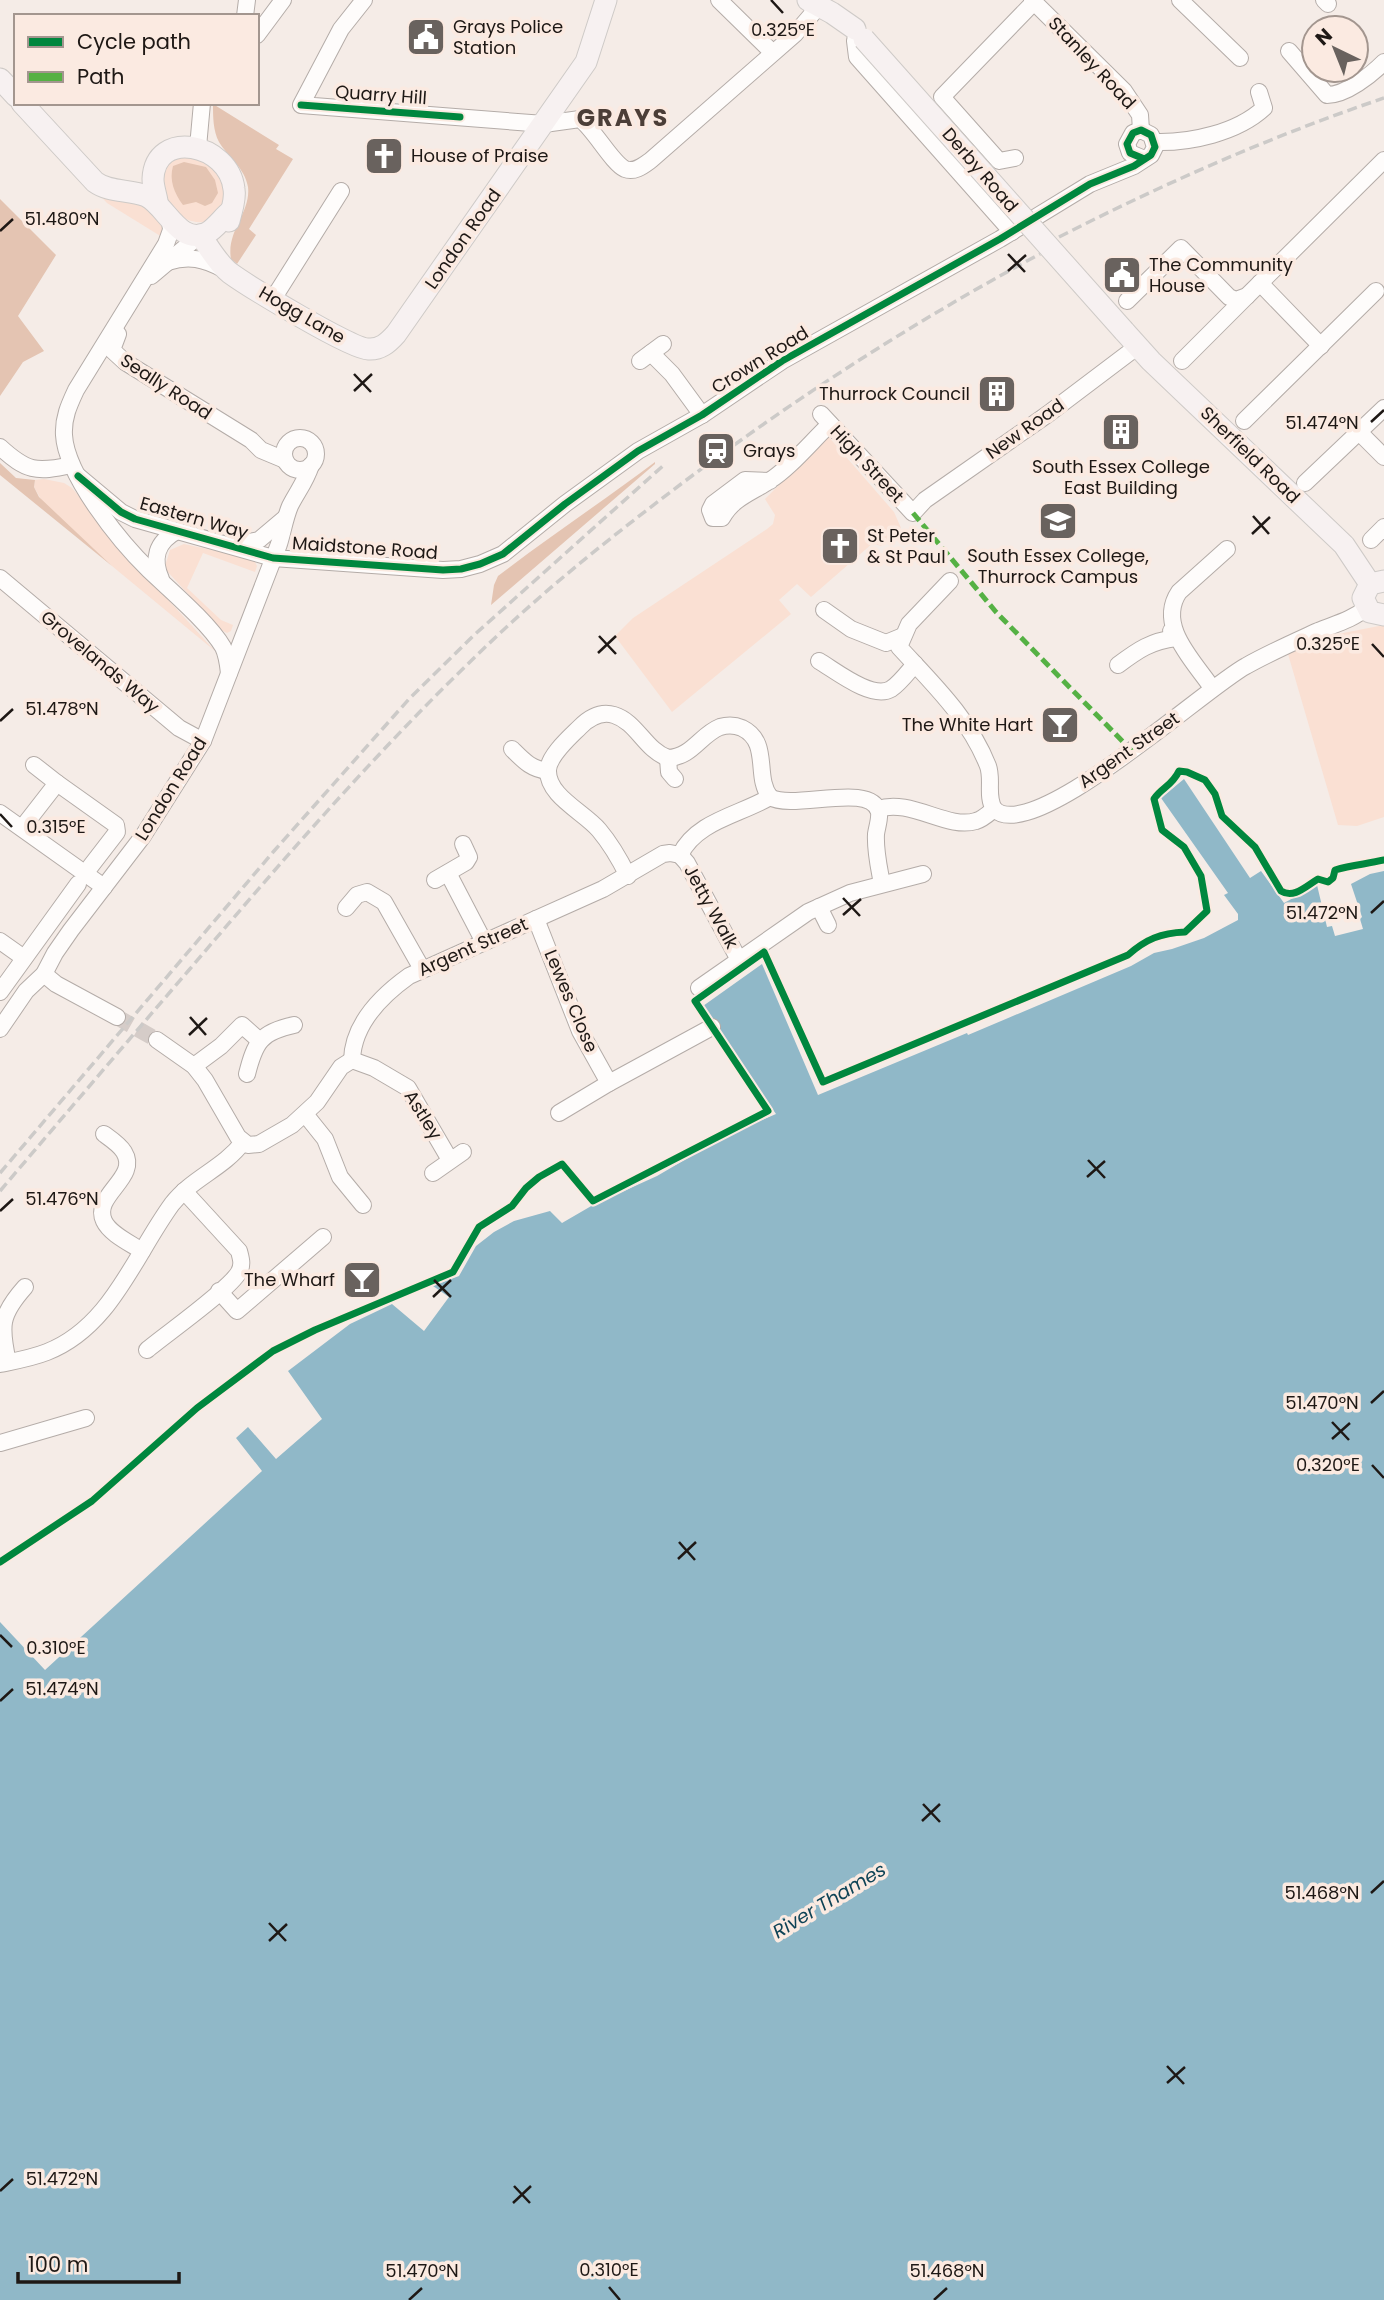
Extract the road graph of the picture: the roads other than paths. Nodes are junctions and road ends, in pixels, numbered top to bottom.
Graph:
1 (283, 0) edge
2 (363, 0) edge
3 (606, 0) edge
4 (719, 0) edge
5 (843, 0) edge
6 (1180, 0) edge
7 (809, 1) edge
8 (1033, 1) edge
9 (259, 32) edge
10 (859, 33) junction
11 (1289, 51) dead end
12 (772, 52) junction
13 (1240, 58) dead end
14 (1384, 62) edge
15 (0, 79) edge
16 (1259, 92) dead end
17 (14, 94) edge
18 (24, 105) edge
19 (202, 105) edge
20 (550, 123) junction
21 (1141, 131) junction
22 (1155, 142) junction
23 (198, 147) junction
24 (1128, 149) junction
25 (1015, 158) dead end
26 (1142, 158) junction
27 (1384, 160) edge
28 (156, 168) junction
29 (1090, 184) junction
30 (116, 190) junction
31 (341, 191) dead end
32 (157, 201) junction
33 (231, 211) junction
34 (170, 220) junction
35 (1012, 232) junction
36 (200, 235) junction
37 (166, 263) junction
38 (229, 272) junction
39 (1260, 283) junction
40 (1376, 291) dead end
41 (136, 292) junction
42 (1247, 296) junction
43 (273, 299) junction
44 (1127, 301) dead end
45 (120, 318) junction
46 (1131, 339) junction
47 (1321, 346) junction
48 (377, 348) joint
49 (651, 353) dead end
50 (1182, 361) dead end
51 (1384, 408) edge
52 (702, 415) junction
53 (1244, 421) dead end
54 (1358, 431) junction
55 (251, 440) junction
56 (288, 443) junction
57 (0, 447) edge
58 (1384, 457) edge
59 (286, 462) junction
60 (312, 466) junction
61 (74, 470) junction
62 (770, 481) dead end
63 (1306, 482) dead end
64 (292, 502) junction
65 (913, 513) joint
66 (285, 518) junction
67 (1384, 527) edge
68 (177, 531) junction
69 (1371, 540) dead end
70 (232, 544) junction
71 (1227, 549) dead end
72 (273, 558) junction
73 (454, 570) joint
74 (0, 579) edge
75 (162, 581) junction
76 (950, 582) dead end
77 (1377, 583) edge
78 (824, 610) dead end
79 (1375, 612) edge
80 (1163, 620) dead end
81 (246, 627) junction
82 (215, 636) junction
83 (903, 636) junction
84 (1177, 638) junction
85 (819, 661) dead end
86 (915, 664) junction
87 (1118, 665) dead end
88 (834, 670) junction
89 (229, 673) junction
90 (824, 684) dead end
91 (1212, 688) junction
92 (203, 741) junction
93 (512, 749) dead end
94 (668, 758) junction
95 (34, 765) dead end
96 (548, 771) junction
97 (675, 779) dead end
98 (57, 783) junction
99 (770, 797) junction
100 (877, 809) junction
101 (994, 809) junction
102 (0, 813) edge
103 (22, 828) junction
104 (463, 844) dead end
105 (680, 855) junction
106 (90, 867) dead end
107 (923, 874) dead end
108 (628, 876) junction
109 (78, 884) dead end
110 (882, 884) junction
111 (104, 887) junction
112 (819, 907) junction
113 (346, 908) dead end
114 (537, 919) junction
115 (828, 925) dead end
116 (0, 941) edge
117 (484, 942) junction
118 (24, 958) junction
119 (740, 960) junction
120 (422, 969) junction
121 (44, 974) junction
122 (699, 988) dead end
123 (0, 992) edge
124 (117, 1017) tunnel mouth
125 (294, 1025) dead end
126 (712, 1027) dead end
127 (0, 1029) edge
128 (157, 1040) tunnel mouth
129 (260, 1041) junction
130 (352, 1060) junction
131 (194, 1066) junction
132 (247, 1074) dead end
133 (609, 1083) junction
134 (559, 1113) dead end
135 (305, 1114) junction
136 (104, 1134) dead end
137 (243, 1142) junction
138 (433, 1172) dead end
139 (184, 1191) junction
140 (363, 1205) dead end
141 (323, 1237) dead end
142 (142, 1251) junction
143 (25, 1287) dead end
144 (219, 1291) junction
145 (147, 1350) dead end
146 (4, 1363) edge
147 (86, 1418) dead end
148 (0, 1443) edge

1 - 9 street
2 - 20 street, Quarry Hill
3 - 20 main road, London Road
4 - 12 street
5 - 10 main road, Derby Road
6 - 13 street
7 - 10 main road, Derby Road
7 - 12 street
8 - 21 street, Stanley Road
8 - 25 street
10 - 35 street
10 - 46 main road, Derby Road, bridge
11 - 14 street
12 - 20 street
15 - 17 main road
16 - 22 street
18 - 30 main road
19 - 23 street
20 - 48 main road, London Road
21 - 22 street
21 - 24 street
22 - 26 street
23 - 28 main road
23 - 33 main road
24 - 26 street
24 - 29 street, Crown Road
26 - 29 street, Crown Road
27 - 39 street
28 - 30 main road
28 - 32 main road
29 - 35 street, Crown Road
30 - 32 main road
31 - 43 street
32 - 34 main road, Hogg Lane
33 - 36 main road
33 - 38 main road
34 - 36 main road, Hogg Lane
34 - 41 street
35 - 52 street, Crown Road
36 - 37 street
36 - 38 main road, Hogg Lane
37 - 38 street, Hogg Lane
37 - 41 street
38 - 43 main road, Hogg Lane
39 - 42 street
39 - 47 street
40 - 47 street
41 - 45 street
42 - 44 street
42 - 50 street
43 - 48 main road, Hogg Lane
45 - 55 street, Seally Road
45 - 61 street
46 - 65 street, New Road
46 - 77 main road, Sherfield Road
47 - 53 street
49 - 52 street, Crown Road
51 - 54 street
52 - 73 street, Crown Road
54 - 58 street
54 - 63 street
55 - 56 street, Seally Road
55 - 59 street, Seally Road
56 - 59 street
56 - 60 street
57 - 61 street
59 - 60 street
59 - 64 street, London Road
60 - 64 street, London Road
61 - 68 street, Eastern Way
61 - 75 street
62 - 65 street, High Street
64 - 66 street, London Road
66 - 70 street, London Road
66 - 72 street, London Road
67 - 69 street
68 - 70 street, Eastern Way
68 - 75 street, Eastern Way
70 - 72 street, Eastern Way
71 - 84 street
72 - 73 street, Maidstone Road
72 - 81 street, London Road
74 - 92 street, Grovelands Way
75 - 82 street
76 - 83 street
77 - 79 main road
78 - 83 street
79 - 91 street, Argent Street
80 - 84 street
81 - 82 street
81 - 89 street, London Road
82 - 89 street
83 - 86 street
84 - 87 street
84 - 91 street
85 - 88 street
86 - 88 street
86 - 101 street
88 - 90 street
89 - 92 street, London Road
91 - 101 street, Argent Street
92 - 111 street, London Road
93 - 96 street
94 - 96 street
94 - 97 street
94 - 99 street
95 - 98 street
96 - 108 street
98 - 103 street
98 - 106 street
99 - 100 street, Argent Street
99 - 105 street
100 - 101 street, Argent Street
100 - 110 street
102 - 103 street
103 - 111 street
104 - 117 street
105 - 108 street, Argent Street
105 - 119 street, Jetty Walk
107 - 110 street
108 - 114 street, Argent Street
109 - 118 street
110 - 112 street
111 - 121 street, London Road
112 - 115 street
112 - 119 street
113 - 120 street
114 - 117 street, Argent Street
114 - 133 street, Lewes Close
116 - 118 street
117 - 120 street, Argent Street
118 - 123 street
119 - 122 street
120 - 130 street, Argent Street
121 - 124 street
121 - 127 street, London Road
125 - 129 street
126 - 133 street
128 - 131 street
129 - 131 street
129 - 132 street
130 - 135 street, Argent Street
130 - 138 street, Astley
131 - 137 street
133 - 134 street
135 - 137 street, Argent Street
135 - 140 street
136 - 142 street
137 - 139 street, Argent Street
139 - 142 street, Argent Street
139 - 144 street
141 - 144 street
142 - 146 street, Argent Street
143 - 146 street
144 - 145 street
147 - 148 street

